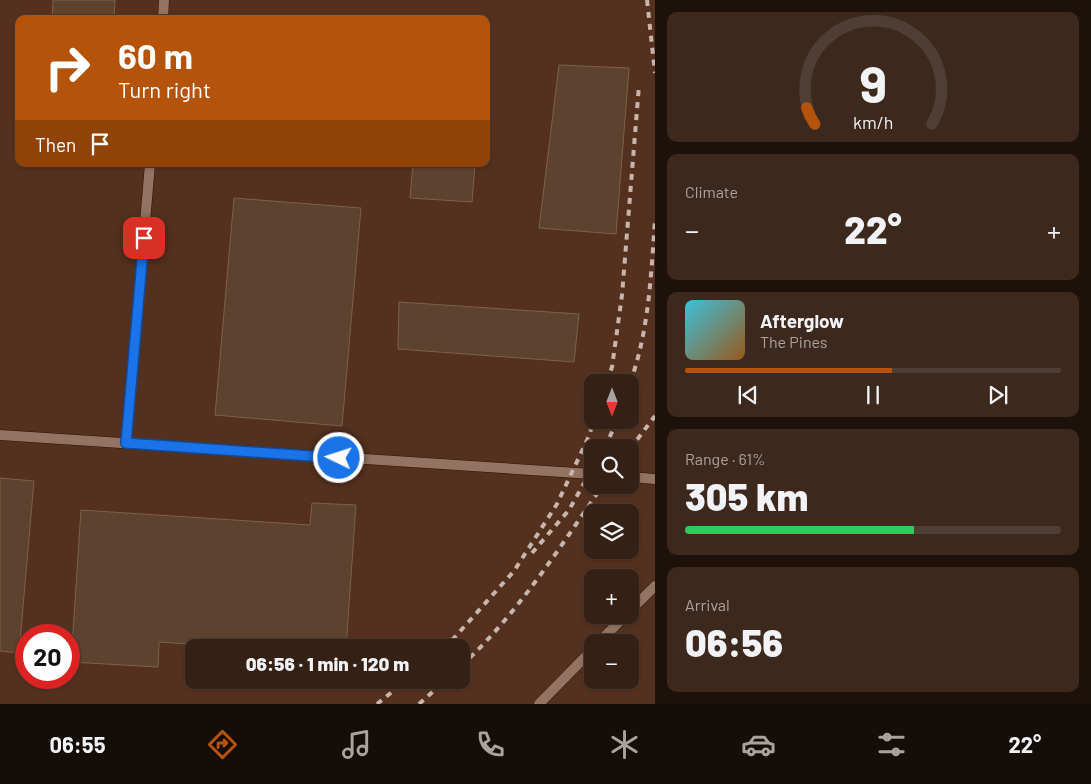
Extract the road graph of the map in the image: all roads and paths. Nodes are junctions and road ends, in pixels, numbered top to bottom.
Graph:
1 (164, 0) edge
2 (163, 15) edge
3 (150, 167) edge
4 (0, 435) edge
5 (126, 443) junction
6 (584, 473) edge
7 (639, 478) edge
8 (655, 479) edge
9 (655, 586) edge
10 (639, 602) edge
11 (617, 624) edge
12 (607, 634) edge
13 (584, 658) edge
14 (539, 704) edge

1 - 2 lane
3 - 5 lane
4 - 5 lane
5 - 6 lane
7 - 8 lane
9 - 10 lane
11 - 12 lane
13 - 14 lane

